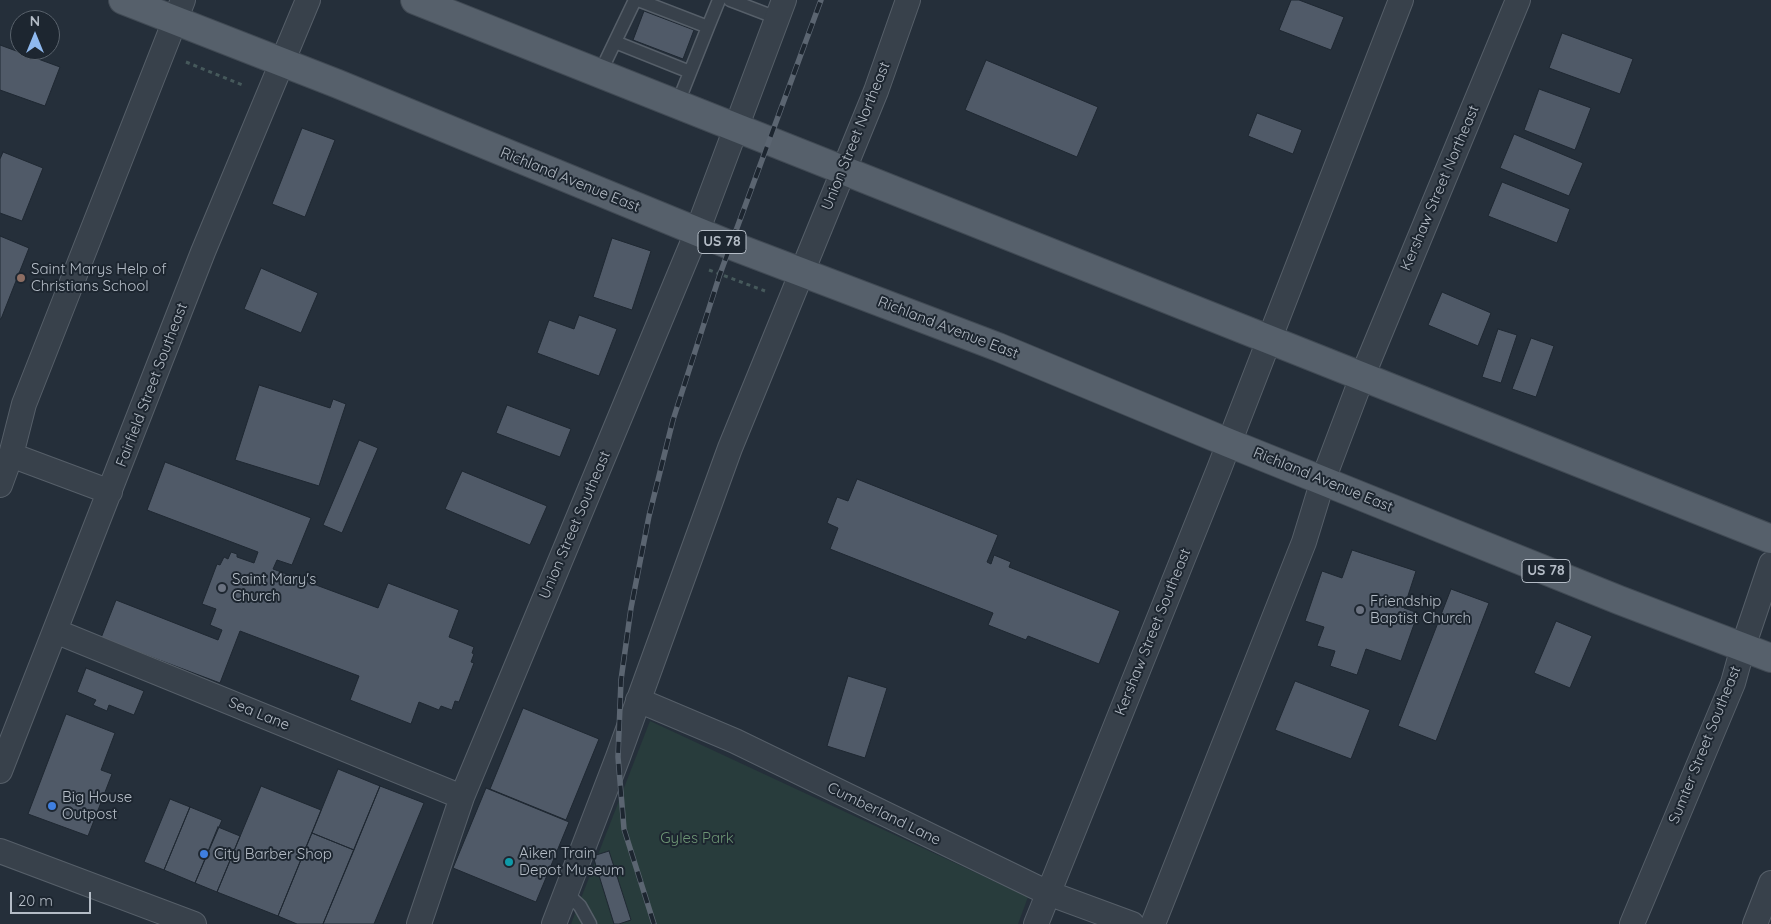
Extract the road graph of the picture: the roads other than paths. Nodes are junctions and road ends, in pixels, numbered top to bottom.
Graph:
1 (123, 0) edge
2 (308, 0) edge
3 (415, 0) edge
4 (636, 0) edge
5 (720, 0) edge
6 (730, 0) edge
7 (908, 0) edge
8 (1401, 0) edge
9 (1518, 0) edge
10 (781, 9) edge
11 (179, 10) edge
12 (708, 27) junction
13 (615, 42) junction
14 (281, 62) junction
15 (690, 72) junction
16 (600, 73) junction
17 (677, 105) junction
18 (736, 129) junction
19 (842, 170) junction
20 (697, 232) junction
21 (802, 271) junction
22 (1270, 340) junction
23 (1362, 377) junction
24 (1228, 443) junction
25 (11, 455) junction
26 (1323, 480) junction
27 (0, 485) edge
28 (110, 492) junction
29 (1771, 539) edge
30 (1771, 564) edge
31 (55, 631) junction
32 (1743, 647) junction
33 (1771, 658) edge
34 (638, 700) junction
35 (0, 771) edge
36 (462, 797) junction
37 (0, 851) edge
38 (1771, 883) edge
39 (566, 893) junction
40 (1048, 893) junction
41 (194, 924) edge
42 (419, 924) edge
43 (554, 924) edge
44 (590, 924) edge
45 (1036, 924) edge
46 (1132, 924) edge
47 (1153, 924) edge
48 (1632, 924) edge
49 (1755, 924) edge

1 - 11 main road, Richland Avenue East / US 78
2 - 14 street, Fairfield Street Southeast
3 - 16 main road
4 - 12 lane
4 - 13 lane
5 - 12 lane
6 - 10 lane
7 - 19 street, Union Street Northeast
8 - 22 street
9 - 23 street, Kershaw Street Northeast
10 - 18 street
11 - 14 main road, Richland Avenue East / US 78
11 - 25 street
12 - 15 lane
13 - 15 lane
13 - 16 lane
14 - 20 main road, Richland Avenue East / US 78
14 - 28 street, Fairfield Street Southeast
15 - 17 lane
16 - 17 main road
17 - 18 main road
18 - 19 main road
18 - 20 street, Union Street Southeast
19 - 21 street, Union Street Northeast
19 - 22 main road
20 - 21 main road, Richland Avenue East / US 78
20 - 36 street, Union Street Southeast
21 - 24 main road, Richland Avenue East / US 78
21 - 34 street
22 - 23 main road
22 - 24 street, Kershaw Street Southeast
23 - 26 street
23 - 29 main road
24 - 26 main road, Richland Avenue East / US 78
24 - 40 street, Kershaw Street Southeast
25 - 27 street
25 - 28 street
26 - 32 main road, Richland Avenue East / US 78
26 - 47 street
28 - 31 street, Fairfield Street Southeast
30 - 32 street, Sumter Street Southeast
31 - 35 street, Fairfield Street Southeast
31 - 36 street, Sea Lane
32 - 33 main road, Richland Avenue East / US 78
32 - 48 street, Sumter Street Southeast
34 - 39 street
34 - 40 street, Cumberland Lane
36 - 42 street, Union Street Southeast
37 - 41 street
38 - 49 street
39 - 43 street
39 - 44 lane
40 - 45 street, Kershaw Street Southeast
40 - 46 street, Cumberland Lane

